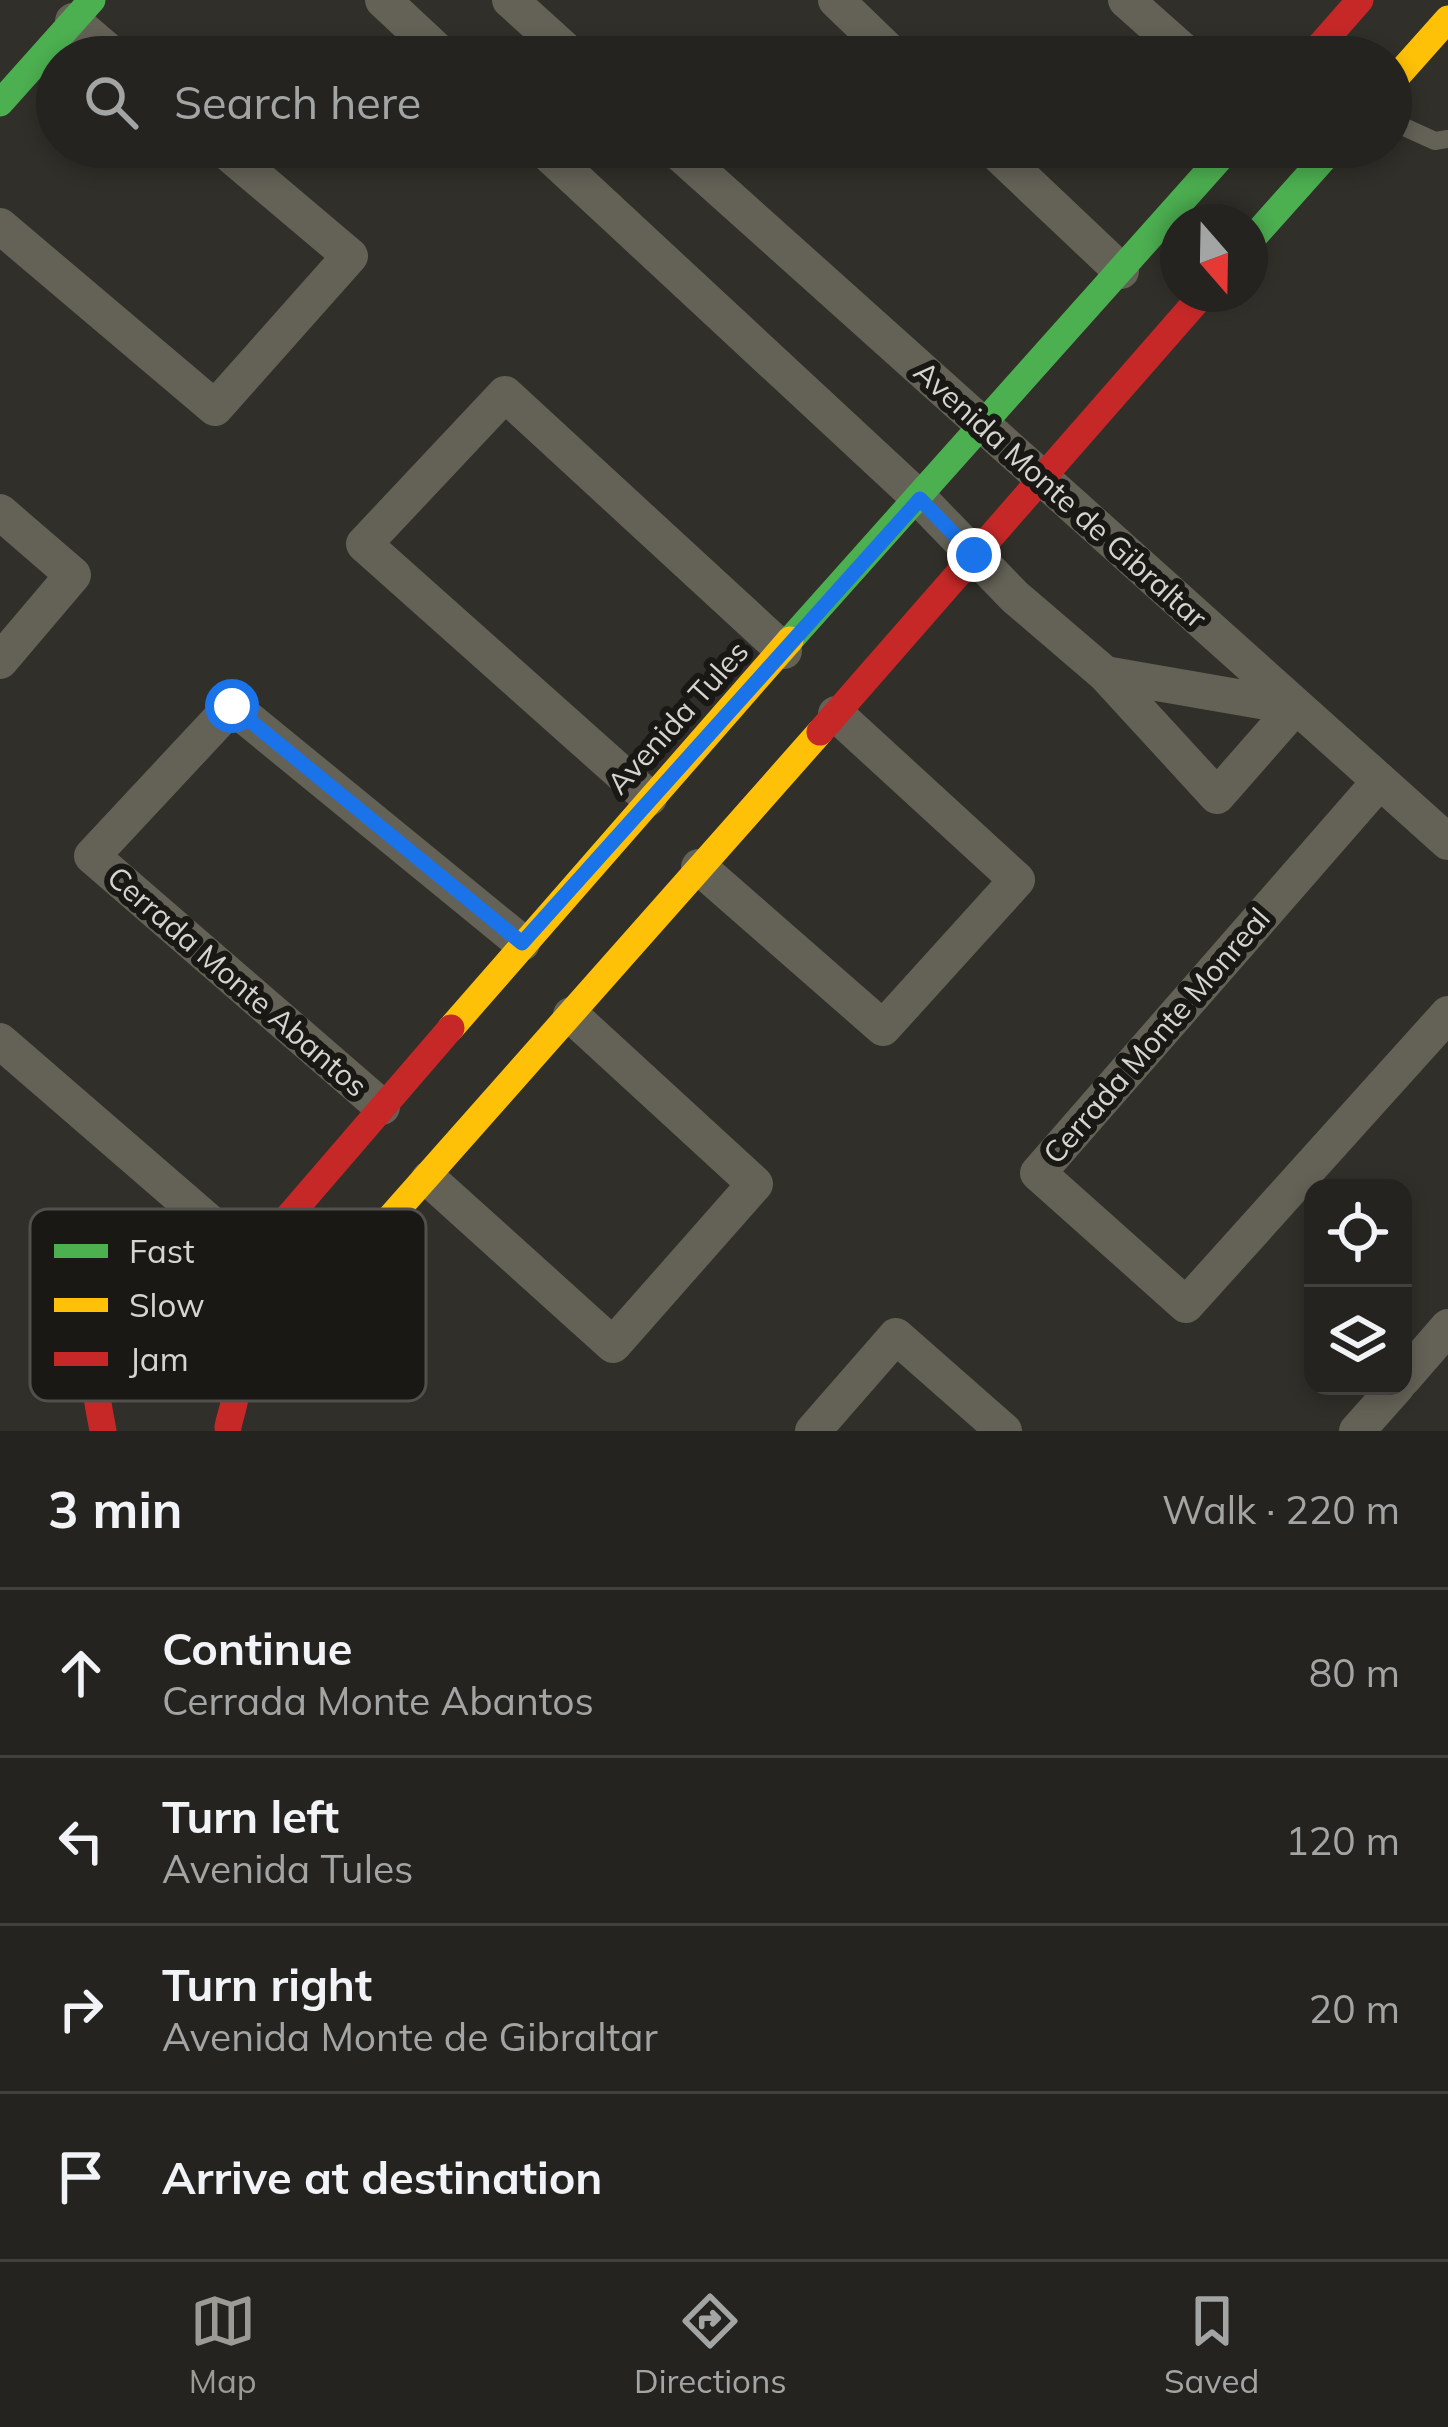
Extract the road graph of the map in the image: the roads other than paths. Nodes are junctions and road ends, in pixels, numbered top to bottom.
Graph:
1 (383, 0) edge
2 (510, 0) edge
3 (1126, 0) edge
4 (1360, 0) edge
5 (849, 4) edge
6 (83, 11) edge
7 (1448, 19) edge
8 (60, 36) edge
9 (100, 36) edge
10 (422, 36) edge
11 (550, 36) edge
12 (877, 36) edge
13 (1166, 36) edge
14 (1328, 36) edge
15 (1412, 59) edge
16 (36, 63) edge
17 (0, 103) edge
18 (1412, 131) edge
19 (1448, 139) edge
20 (246, 168) edge
21 (564, 168) edge
22 (696, 168) edge
23 (1012, 168) edge
24 (1212, 168) edge
25 (1315, 168) edge
26 (1268, 221) edge
27 (0, 226) edge
28 (1121, 271) junction
29 (1187, 312) edge
30 (983, 427) junction
31 (1042, 477) junction
32 (920, 499) junction
33 (0, 512) edge
34 (974, 555) junction
35 (784, 651) junction
36 (0, 661) edge
37 (1105, 674) junction
38 (1295, 707) junction
39 (836, 714) junction
40 (1380, 781) junction
41 (649, 798) junction
42 (1448, 842) edge
43 (699, 867) junction
44 (522, 943) junction
45 (1448, 1014) edge
46 (571, 1015) junction
47 (0, 1041) edge
48 (382, 1107) junction
49 (429, 1179) junction
50 (194, 1209) edge
51 (295, 1209) edge
52 (401, 1209) edge
53 (1448, 1327) edge
54 (1412, 1369) edge
55 (1388, 1395) edge
56 (233, 1401) edge
57 (226, 1431) edge
58 (813, 1431) edge
59 (1004, 1431) edge
60 (1357, 1431) edge

1 - 10 street
2 - 11 street
3 - 13 street
4 - 14 main road
5 - 12 street
6 - 8 main road
6 - 9 street
7 - 15 main road
16 - 17 main road
18 - 19 lane
20 - 27 street
21 - 32 street
22 - 30 street, Avenida Monte de Gibraltar
23 - 28 street
24 - 28 main road, Avenida Tules
25 - 26 main road
28 - 30 main road, Avenida Tules
29 - 31 main road
30 - 31 street, Avenida Monte de Gibraltar
30 - 32 main road, Avenida Tules
31 - 34 main road
31 - 38 street, Avenida Monte de Gibraltar
32 - 34 street
32 - 35 main road, Avenida Tules
33 - 36 street
34 - 37 street
34 - 39 main road
35 - 41 main road, Avenida Tules
35 - 41 street
37 - 38 street
37 - 38 street
38 - 40 street, Avenida Monte de Gibraltar
39 - 43 main road
39 - 43 street
40 - 42 street, Avenida Monte de Gibraltar
40 - 45 street, Cerrada Monte Monreal
41 - 44 main road, Avenida Tules
43 - 46 main road
44 - 48 main road, Avenida Tules
44 - 48 street, Cerrada Monte Abantos
46 - 49 main road
46 - 49 street
47 - 50 street
48 - 51 main road, Avenida Tules
49 - 52 main road
53 - 54 street
55 - 60 street
56 - 57 main road
58 - 59 street

